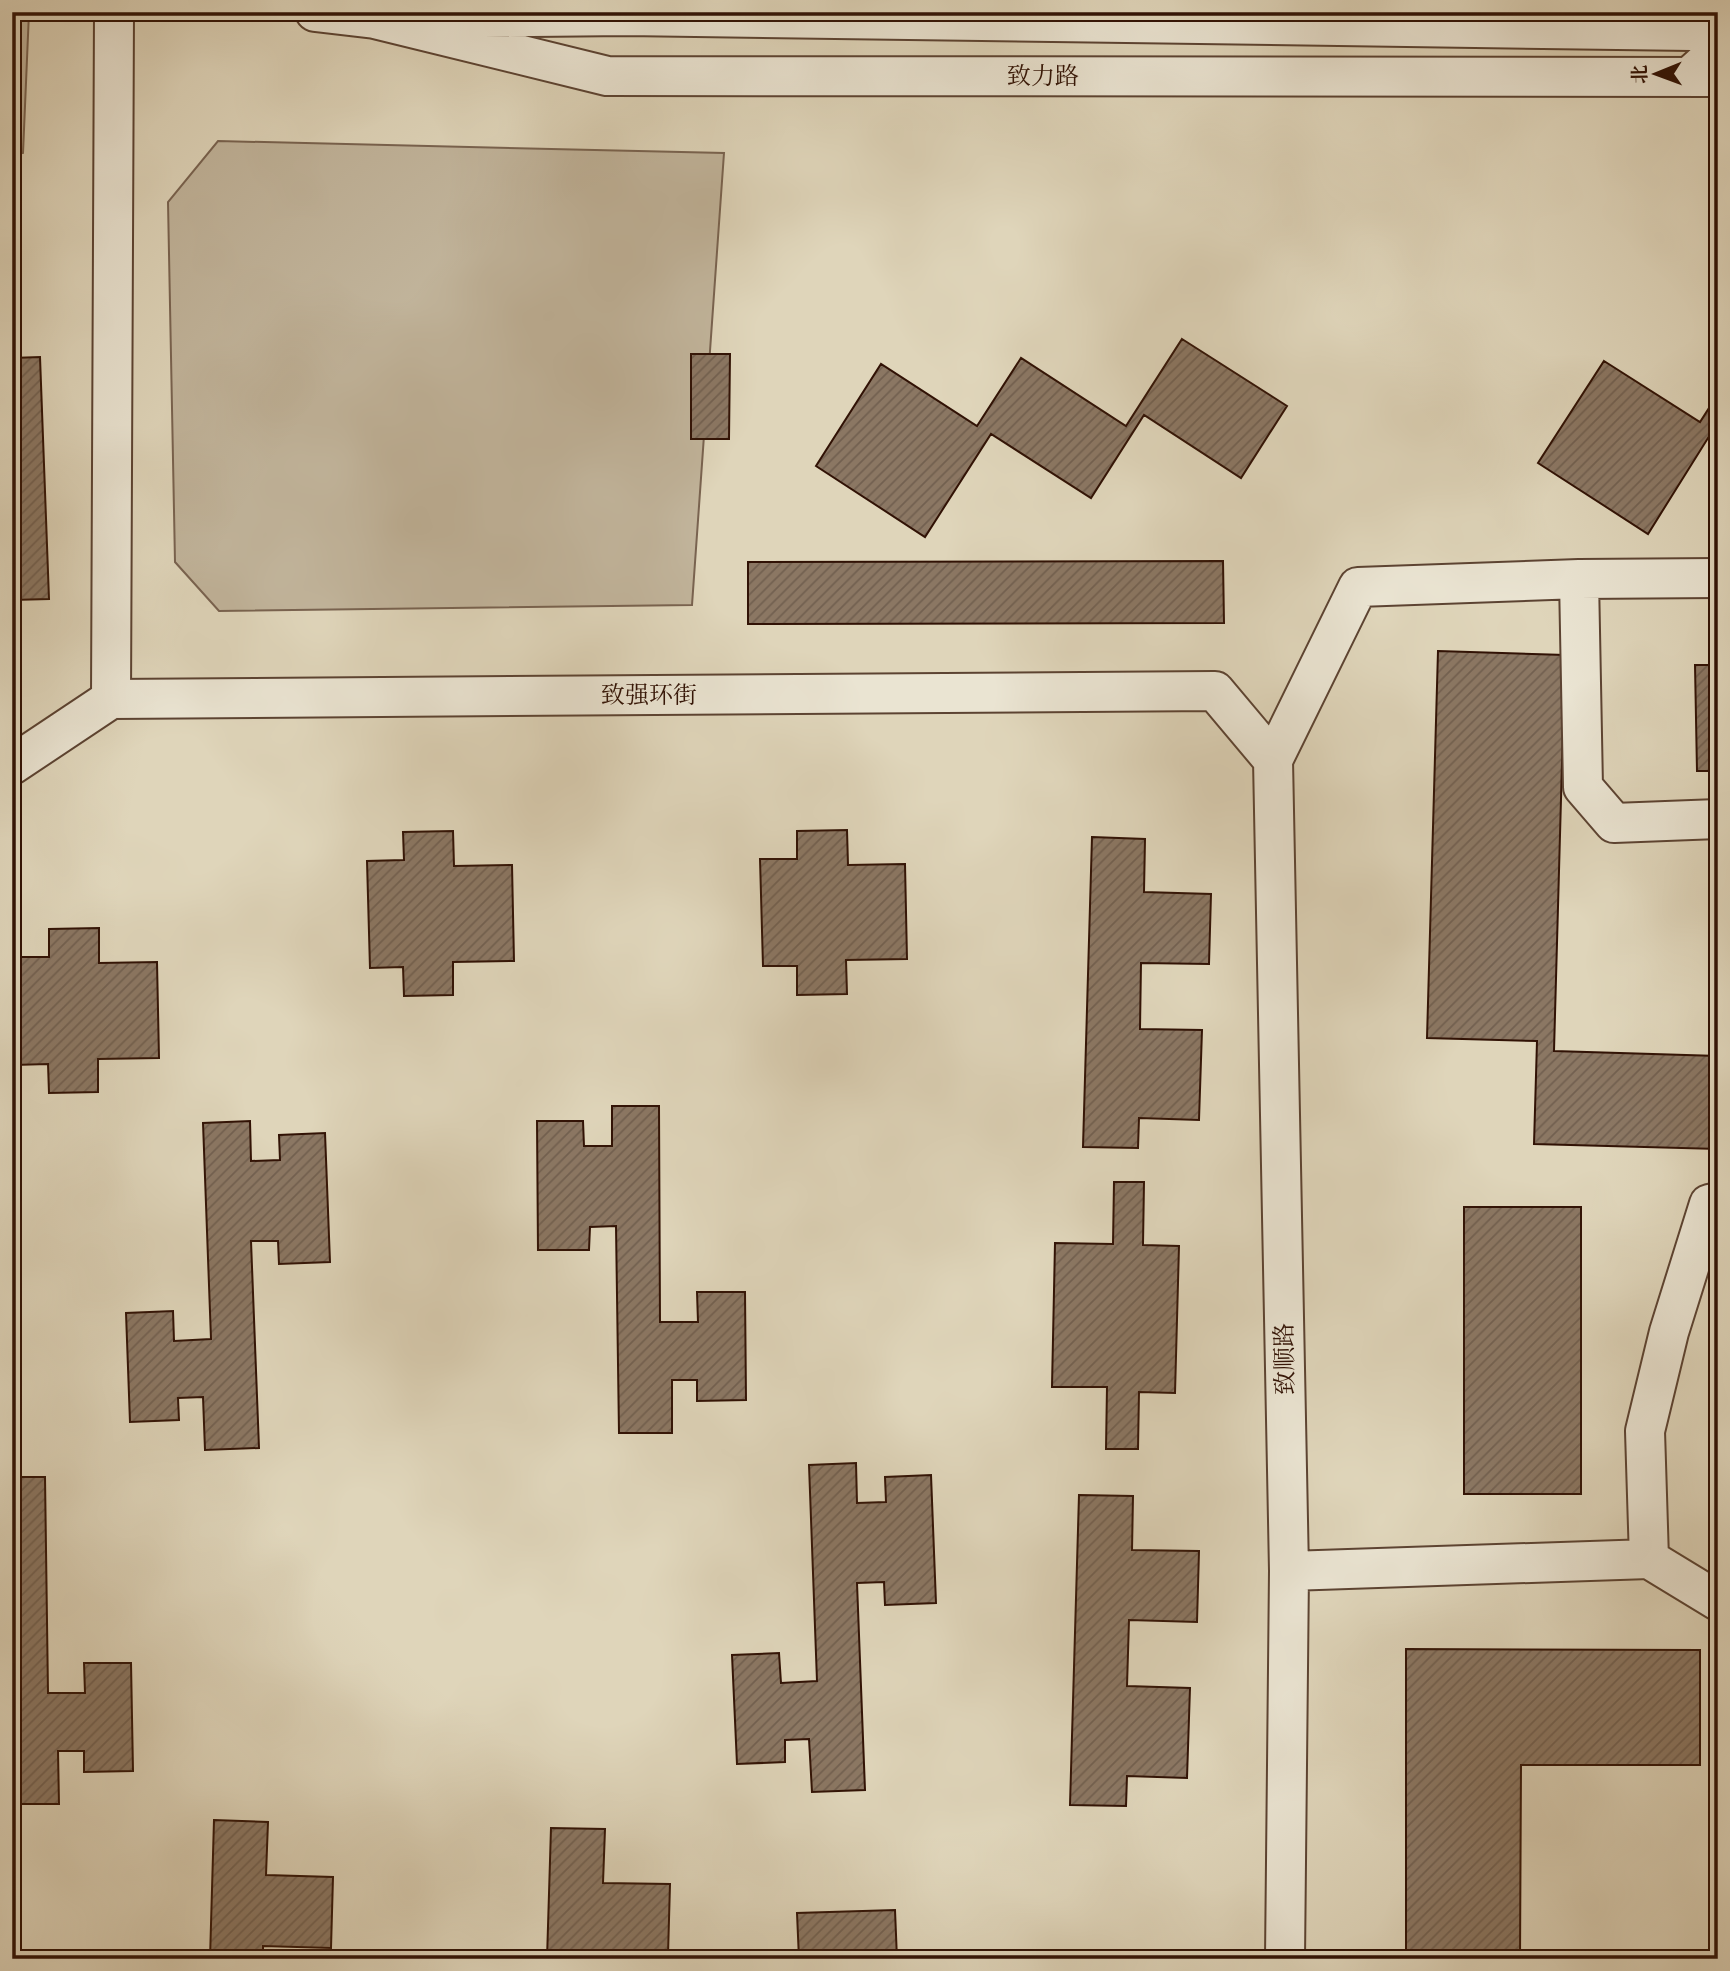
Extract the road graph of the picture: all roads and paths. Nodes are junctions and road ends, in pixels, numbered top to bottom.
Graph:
1 (114, 12) edge
2 (315, 12) edge
3 (375, 19) junction
4 (1705, 38) edge
5 (1704, 77) edge
6 (1718, 578) edge
7 (1579, 579) junction
8 (111, 699) junction
9 (1273, 760) junction
10 (12, 765) edge
11 (1718, 819) edge
12 (1718, 1202) edge
13 (1649, 1559) junction
14 (1289, 1571) junction
15 (1718, 1601) edge
16 (1285, 1959) edge

1 - 8 street
2 - 3 street, 致力路
3 - 4 street, 致力路
3 - 5 street, 致力路
4 - 5 street
6 - 7 street
7 - 9 street
7 - 11 street
8 - 9 street, 致强环街
8 - 10 street
9 - 14 street, 致顺路
12 - 13 street
13 - 14 street
13 - 15 street
14 - 16 street, 致顺路

